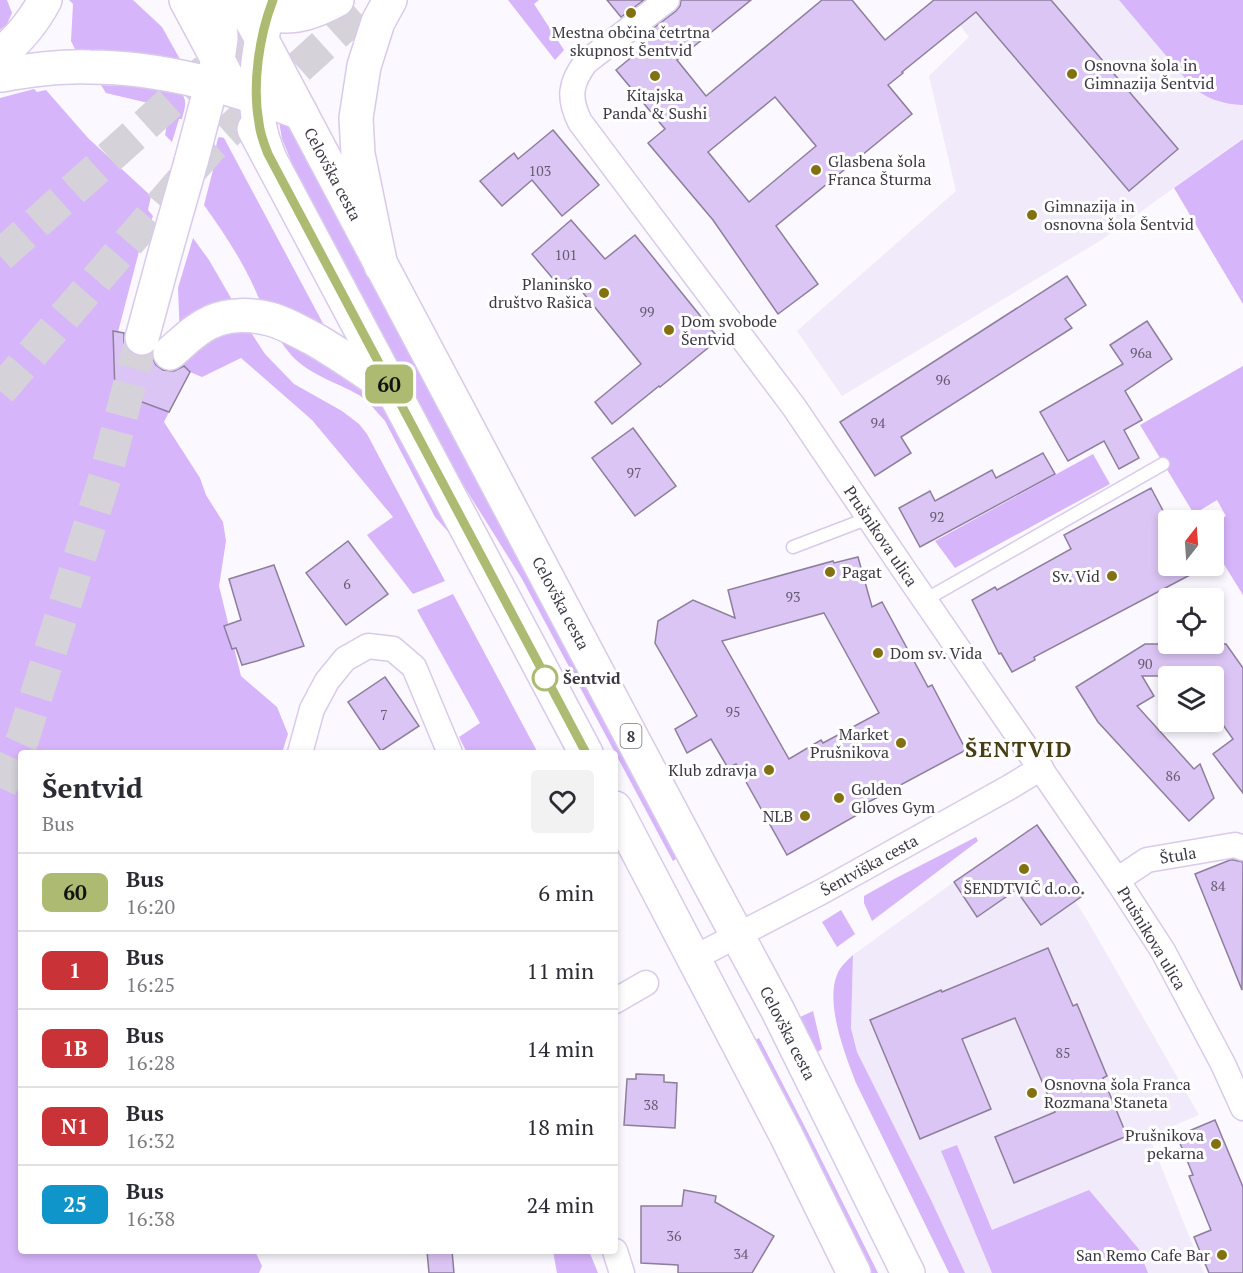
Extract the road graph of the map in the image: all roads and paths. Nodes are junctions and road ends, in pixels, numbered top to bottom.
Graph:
1 (45, 0) edge
2 (337, 0) edge
3 (390, 0) edge
4 (667, 0) edge
5 (229, 8) edge
6 (8, 63) edge
7 (230, 83) junction
8 (301, 113) junction
9 (381, 266) junction
10 (393, 392) junction
11 (1163, 464) dead end
12 (869, 518) junction
13 (793, 547) dead end
14 (925, 600) junction
15 (301, 750) edge
16 (449, 750) edge
17 (584, 750) edge
18 (1041, 768) junction
19 (618, 814) edge
20 (1240, 844) edge
21 (1117, 880) junction
22 (737, 936) junction
23 (694, 958) junction
24 (646, 983) dead end
25 (618, 999) edge
26 (1243, 1108) edge
27 (616, 1254) edge
28 (622, 1273) edge
29 (854, 1273) edge
30 (908, 1273) edge

1 - 6 main road
2 - 5 main road
3 - 9 main road
4 - 12 street, Prušnikova ulica
5 - 7 main road
5 - 7 main road
5 - 8 main road, Celovška cesta
6 - 7 main road
7 - 8 main road
7 - 10 main road
7 - 10 main road, bridge
8 - 9 main road, Celovška cesta
9 - 22 main road, Celovška cesta / 8
10 - 17 main road
11 - 14 lane
12 - 13 lane
12 - 14 street, Prušnikova ulica
14 - 18 street, Prušnikova ulica
15 - 16 street
18 - 21 street, Prušnikova ulica
18 - 22 street, Šentviška cesta
19 - 23 main road
20 - 21 street, Štula
21 - 26 street, Prušnikova ulica
22 - 23 street, Šentviška cesta
22 - 30 main road, Celovška cesta / 8
23 - 29 main road
24 - 25 street
27 - 28 street

